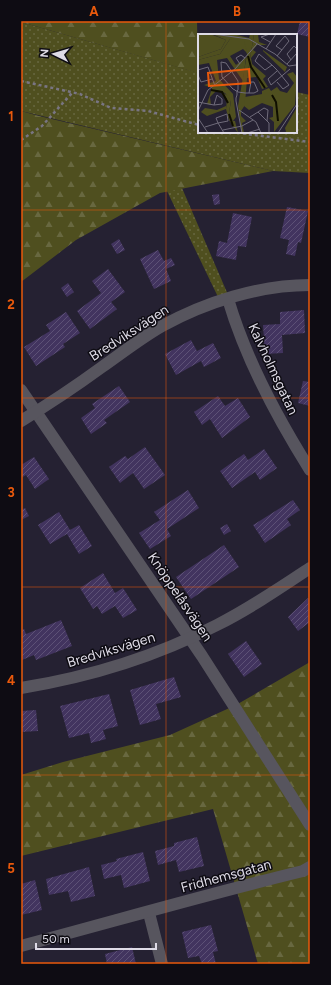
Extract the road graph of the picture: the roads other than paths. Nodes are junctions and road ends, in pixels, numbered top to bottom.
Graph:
1 (310, 285) edge
2 (228, 299) junction
3 (21, 390) edge
4 (36, 412) junction
5 (21, 421) edge
6 (310, 470) edge
7 (310, 568) edge
8 (190, 638) junction
9 (21, 688) edge
10 (310, 824) edge
11 (310, 867) edge
12 (149, 912) junction
13 (21, 946) edge
14 (162, 964) edge

1 - 2 street, Bredviksvägen
2 - 4 street, Bredviksvägen
2 - 6 street, Kalvholmsgatan
3 - 4 street, Knöppelåsvägen
4 - 5 street, Bredviksvägen
4 - 8 street, Knöppelåsvägen
7 - 8 street, Bredviksvägen
8 - 9 street, Bredviksvägen
8 - 10 street, Knöppelåsvägen
11 - 12 street, Fridhemsgatan
12 - 13 street, Fridhemsgatan
12 - 14 street

